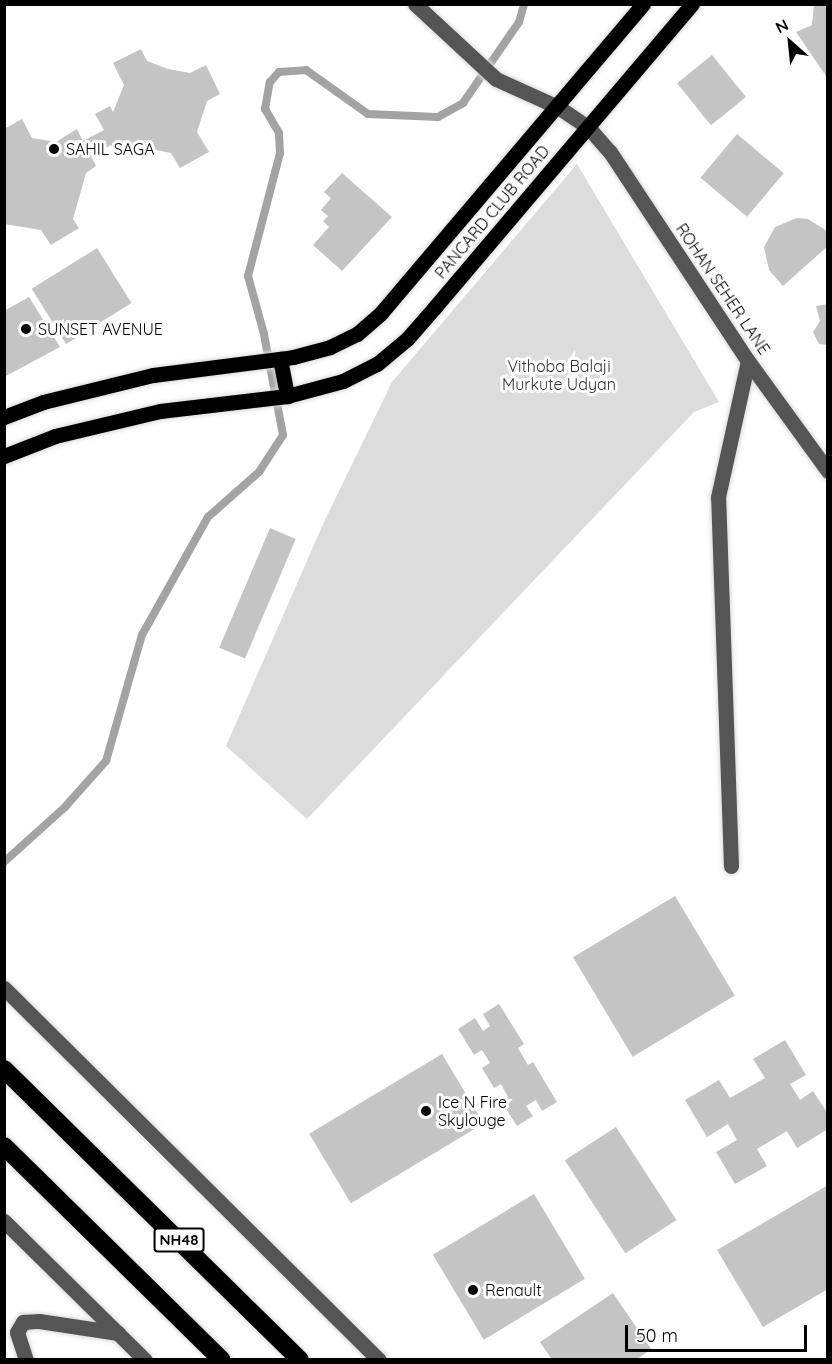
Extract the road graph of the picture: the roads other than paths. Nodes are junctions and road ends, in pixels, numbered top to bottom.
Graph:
1 (415, 4) edge
2 (643, 4) edge
3 (692, 4) edge
4 (558, 107) junction
5 (588, 127) junction
6 (280, 359) junction
7 (748, 361) junction
8 (287, 396) junction
9 (4, 417) edge
10 (4, 456) edge
11 (828, 471) edge
12 (731, 866) dead end
13 (4, 988) edge
14 (4, 1069) edge
15 (4, 1146) edge
16 (4, 1221) edge
17 (118, 1334) junction
18 (26, 1359) edge
19 (145, 1359) edge
20 (222, 1359) edge
21 (300, 1359) edge
22 (379, 1359) edge

1 - 4 street, ROHAN SEHER LANE
2 - 4 main road, PANCARD CLUB ROAD
3 - 5 main road, PANCARD CLUB ROAD
4 - 5 street, ROHAN SEHER LANE
4 - 6 main road, PANCARD CLUB ROAD
5 - 7 street, ROHAN SEHER LANE
5 - 8 main road, PANCARD CLUB ROAD
6 - 8 main road
6 - 9 main road, PANCARD CLUB ROAD
7 - 11 street, ROHAN SEHER LANE
7 - 12 street
8 - 10 main road, PANCARD CLUB ROAD
13 - 22 street
14 - 21 highway, NH48
15 - 20 highway
16 - 17 street
17 - 18 street
17 - 19 street

